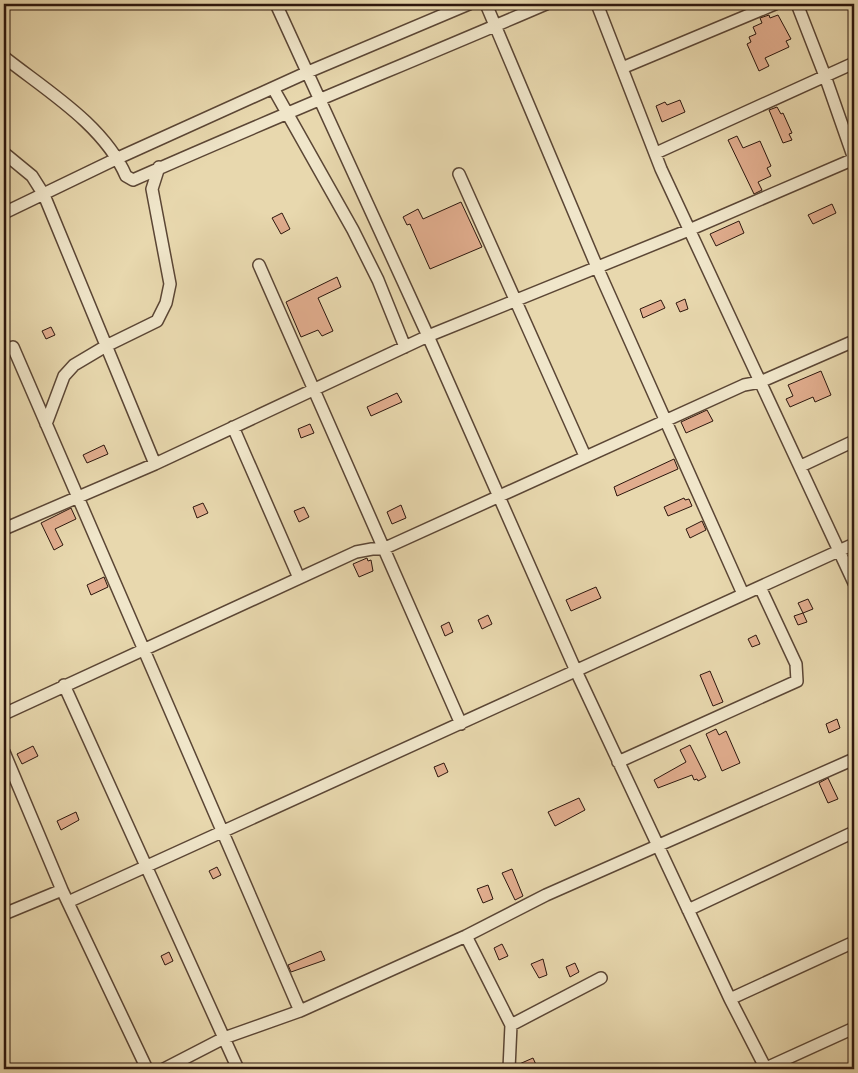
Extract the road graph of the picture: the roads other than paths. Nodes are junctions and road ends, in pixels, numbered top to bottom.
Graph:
1 (276, 4) edge
2 (469, 4) edge
3 (486, 4) edge
4 (546, 4) edge
5 (597, 4) edge
6 (775, 4) edge
7 (797, 4) edge
8 (496, 25) junction
9 (4, 57) edge
10 (854, 63) edge
11 (622, 68) junction
12 (308, 72) junction
13 (825, 76) junction
14 (273, 88) junction
15 (320, 101) junction
16 (288, 114) junction
17 (4, 154) edge
18 (656, 154) junction
19 (118, 158) junction
20 (854, 159) edge
21 (159, 167) junction
22 (459, 174) dead end
23 (44, 195) junction
24 (4, 213) edge
25 (689, 230) junction
26 (260, 266) dead end
27 (597, 268) junction
28 (514, 301) junction
29 (428, 336) junction
30 (854, 341) edge
31 (106, 346) junction
32 (405, 347) junction
33 (13, 348) dead end
34 (760, 382) junction
35 (313, 390) junction
36 (665, 420) junction
37 (46, 424) junction
38 (233, 427) junction
39 (854, 441) edge
40 (585, 456) junction
41 (155, 464) junction
42 (801, 466) junction
43 (498, 496) junction
44 (78, 497) junction
45 (4, 530) edge
46 (854, 544) edge
47 (383, 549) junction
48 (840, 550) junction
49 (299, 578) junction
50 (854, 583) edge
51 (760, 586) junction
52 (743, 594) junction
53 (142, 649) junction
54 (576, 671) junction
55 (64, 685) junction
56 (4, 714) edge
57 (460, 724) junction
58 (4, 752) edge
59 (854, 759) edge
60 (618, 762) junction
61 (222, 832) junction
62 (854, 832) edge
63 (658, 847) junction
64 (146, 866) junction
65 (62, 890) junction
66 (68, 902) junction
67 (688, 910) junction
68 (4, 914) edge
69 (466, 936) junction
70 (854, 942) edge
71 (601, 978) dead end
72 (730, 999) junction
73 (300, 1011) junction
74 (511, 1026) junction
75 (854, 1029) edge
76 (224, 1038) junction
77 (147, 1069) edge
78 (164, 1069) edge
79 (238, 1069) edge
80 (509, 1069) edge
81 (766, 1069) edge

1 - 12 street
2 - 12 street
3 - 8 street
4 - 8 street
5 - 11 street
6 - 11 street
7 - 13 street
8 - 15 street
8 - 27 street
9 - 19 street
10 - 13 street
11 - 18 street
12 - 14 street
12 - 15 street
13 - 18 street
13 - 20 street
14 - 16 street
14 - 19 street
15 - 16 street
15 - 29 street
16 - 21 street
16 - 32 street
17 - 23 street
18 - 25 street
19 - 21 street
19 - 23 street
20 - 25 street
21 - 31 street
22 - 28 street
23 - 24 street
23 - 31 street
25 - 27 street
25 - 34 street
26 - 35 street
27 - 28 street
27 - 36 street
28 - 29 street
28 - 40 street
29 - 32 street
29 - 43 street
30 - 34 street
31 - 37 street
31 - 41 street
32 - 35 street
33 - 37 street
34 - 36 street
34 - 42 street
35 - 38 street
35 - 47 street
36 - 40 street
36 - 52 street
37 - 44 street
38 - 41 street
38 - 49 street
39 - 42 street
40 - 43 street
41 - 44 street
42 - 48 street
43 - 47 street
43 - 54 street
44 - 45 street
44 - 53 street
46 - 48 street
47 - 49 street
47 - 57 street
48 - 50 street
48 - 51 street
49 - 53 street
51 - 52 street
51 - 60 street
52 - 54 street
53 - 55 street
53 - 61 street
54 - 57 street
54 - 60 street
55 - 56 street
55 - 64 street
57 - 61 street
58 - 65 street
59 - 63 street
60 - 63 street
61 - 64 street
61 - 73 street
62 - 67 street
63 - 67 street
63 - 69 street
64 - 66 street
64 - 76 street
65 - 66 street
65 - 68 street
66 - 77 street
67 - 72 street
69 - 73 street
69 - 74 street
70 - 72 street
71 - 74 street
72 - 81 street
73 - 76 street
74 - 80 street
75 - 81 street
76 - 78 street
76 - 79 street

